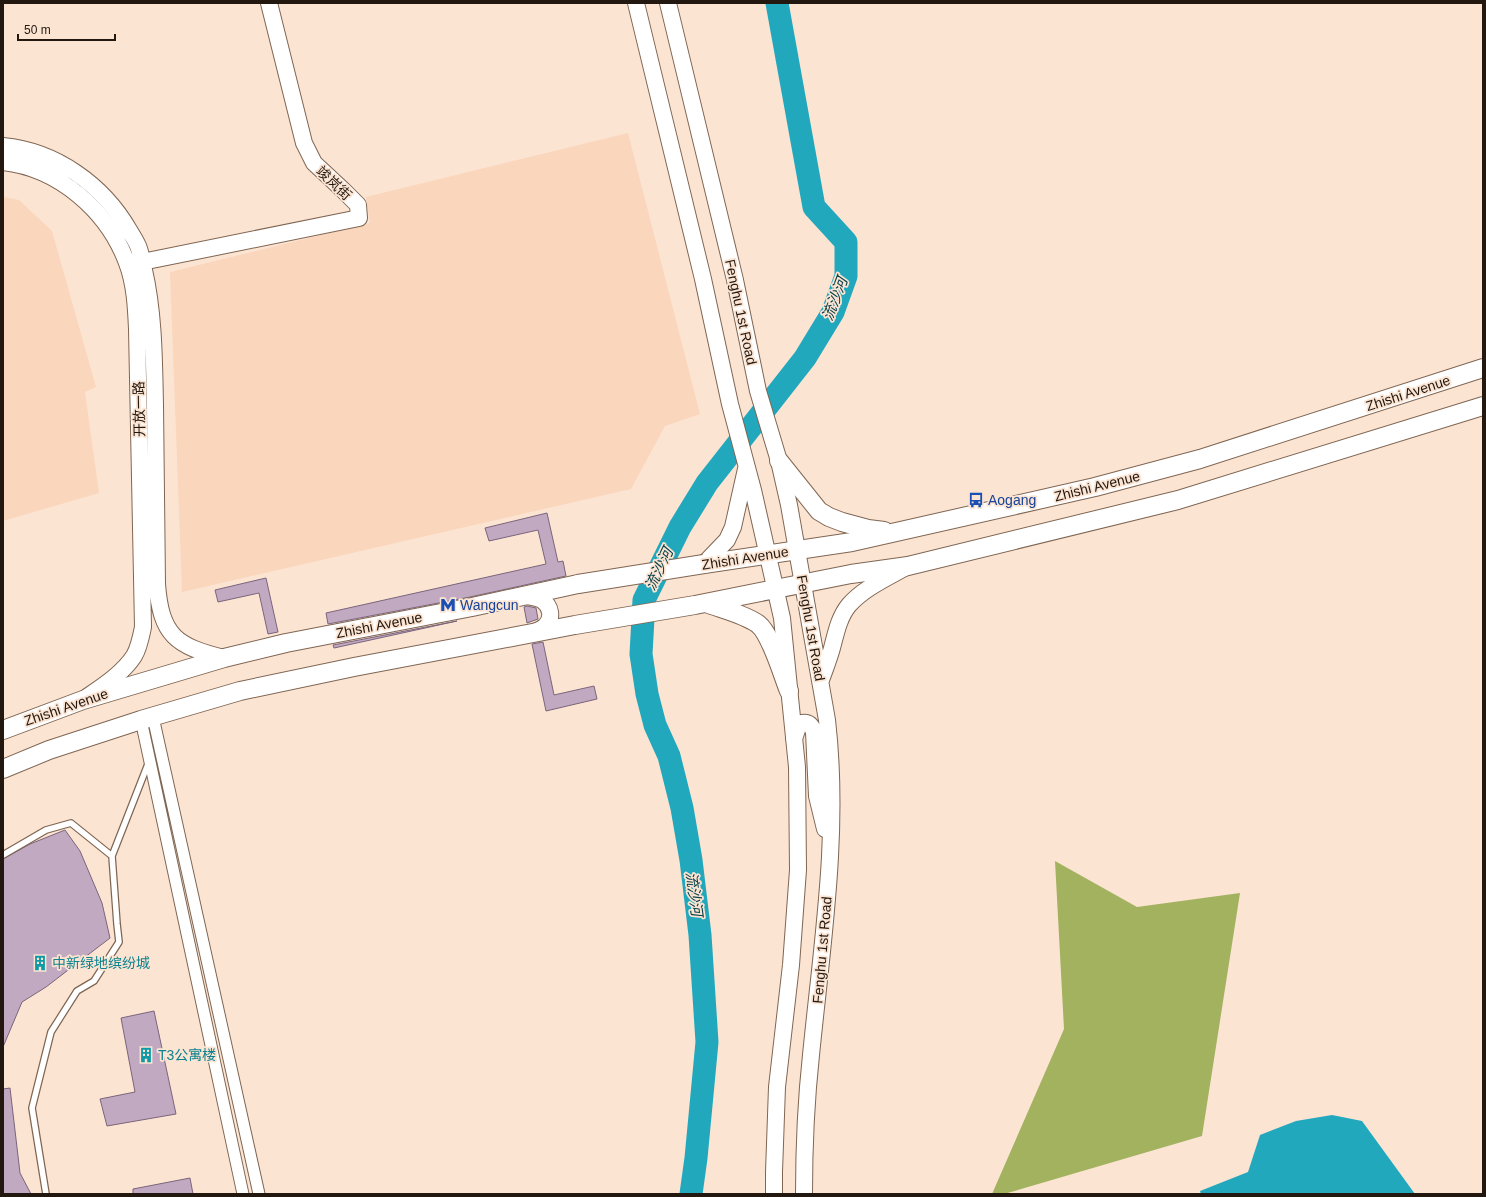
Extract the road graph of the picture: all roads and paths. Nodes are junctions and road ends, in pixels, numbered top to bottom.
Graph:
1 (269, 3) edge
2 (636, 3) edge
3 (668, 3) edge
4 (3, 146) edge
5 (3, 162) edge
6 (142, 262) junction
7 (1483, 368) edge
8 (1483, 406) edge
9 (779, 461) junction
10 (747, 465) junction
11 (892, 533) junction
12 (798, 549) junction
13 (768, 554) junction
14 (704, 564) junction
15 (908, 566) junction
16 (804, 584) junction
17 (776, 589) junction
18 (527, 596) junction
19 (701, 604) junction
20 (532, 634) junction
21 (224, 658) junction
22 (821, 682) junction
23 (789, 691) junction
24 (83, 700) junction
25 (147, 718) junction
26 (3, 730) edge
27 (794, 739) junction
28 (150, 760) junction
29 (3, 768) edge
30 (830, 854) junction
31 (3, 855) edge
32 (112, 856) junction
33 (46, 1194) edge
34 (243, 1194) edge
35 (259, 1194) edge
36 (774, 1194) edge
37 (804, 1194) edge

1 - 6 street, 竣岚街
2 - 10 street, Fenghu 1st Road
3 - 9 street, Fenghu 1st Road
4 - 6 street, 开放一路
5 - 24 street, 开放一路
6 - 21 street, 开放一路
7 - 11 main road, Zhishi Avenue
8 - 15 main road
9 - 11 main road
9 - 12 street, Fenghu 1st Road
10 - 13 street, Fenghu 1st Road
10 - 14 street
11 - 12 main road, Zhishi Avenue
12 - 13 main road, Zhishi Avenue
12 - 16 street, Fenghu 1st Road
13 - 14 main road, Zhishi Avenue
13 - 17 street, Fenghu 1st Road
14 - 18 main road, Zhishi Avenue, bridge
15 - 16 main road
15 - 22 street
16 - 17 main road
16 - 22 street, Fenghu 1st Road
17 - 19 main road
17 - 23 street, Fenghu 1st Road
18 - 20 street
18 - 21 main road, Zhishi Avenue
19 - 20 main road
19 - 23 main road
20 - 25 main road
21 - 24 main road, Zhishi Avenue
22 - 30 street, Fenghu 1st Road
23 - 27 street, Fenghu 1st Road
24 - 26 main road, Zhishi Avenue
25 - 28 street
25 - 29 main road
25 - 35 street
27 - 30 street
27 - 36 street, Fenghu 1st Road
28 - 32 lane
28 - 34 street
30 - 37 street, Fenghu 1st Road
31 - 32 lane
32 - 33 lane

